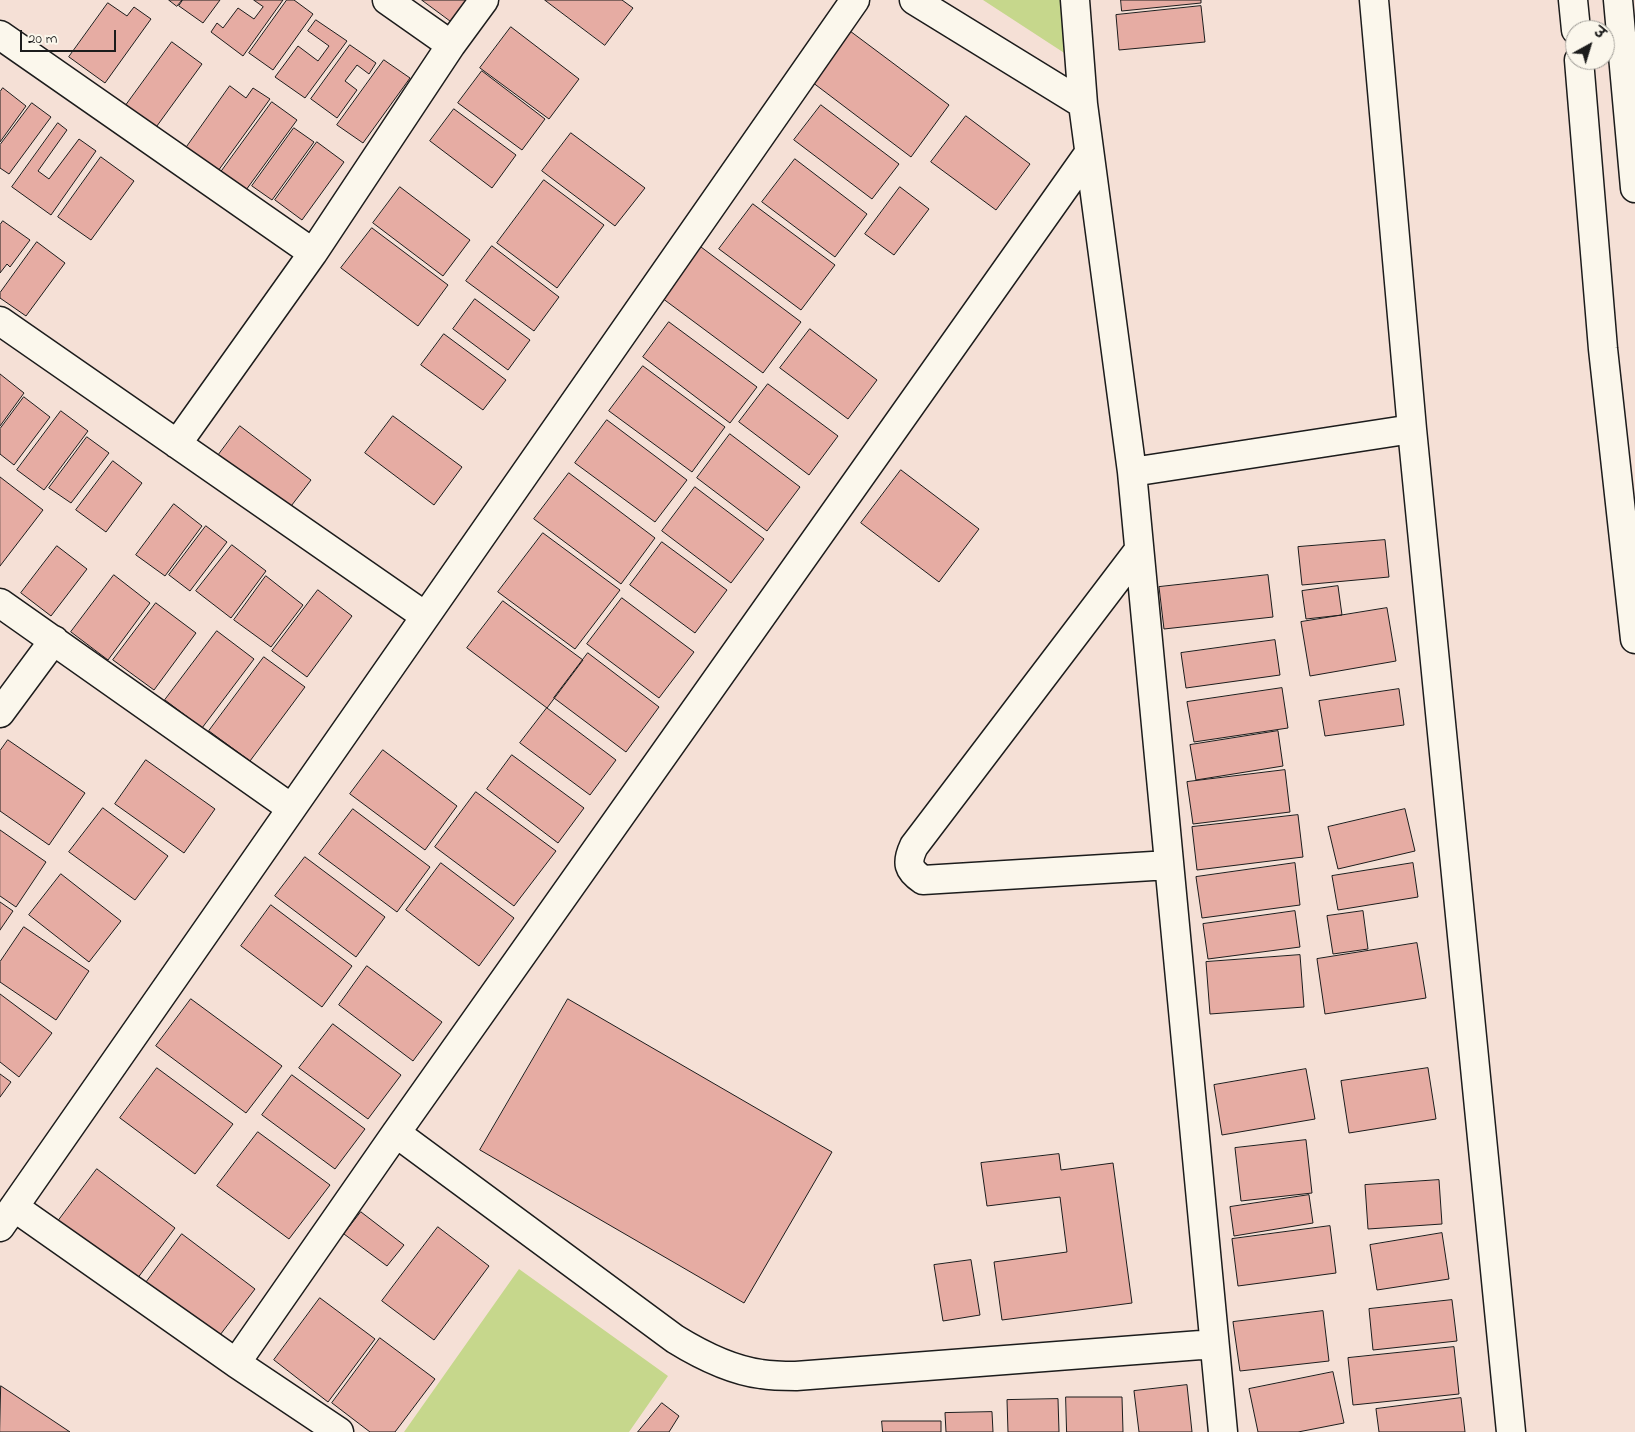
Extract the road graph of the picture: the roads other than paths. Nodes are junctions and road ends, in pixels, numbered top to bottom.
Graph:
1 (387, 0) edge
2 (484, 0) edge
3 (854, 0) edge
4 (914, 0) edge
5 (1075, 0) edge
6 (1374, 0) edge
7 (1573, 0) edge
8 (1618, 0) edge
9 (1575, 20) edge
10 (0, 35) edge
11 (451, 45) junction
12 (1579, 70) edge
13 (1083, 104) junction
14 (1089, 153) junction
15 (1635, 188) edge
16 (313, 253) junction
17 (0, 321) edge
18 (1412, 429) junction
19 (177, 444) junction
20 (1132, 472) junction
21 (1139, 550) junction
22 (0, 602) edge
23 (425, 616) junction
24 (1635, 639) edge
25 (54, 640) junction
26 (0, 713) edge
27 (292, 808) junction
28 (1169, 865) junction
29 (396, 1133) junction
30 (7, 1217) edge
31 (1214, 1344) junction
32 (236, 1363) junction
33 (339, 1432) edge
34 (1222, 1432) edge
35 (1511, 1432) edge

1 - 11 street
2 - 11 street
3 - 23 street
4 - 13 street
5 - 13 street
6 - 18 street
7 - 9 street
8 - 15 street
10 - 16 street
11 - 16 street
12 - 24 street
13 - 14 street
14 - 20 street
14 - 29 street
16 - 19 street
17 - 19 street
18 - 20 street
18 - 35 street
19 - 23 street
20 - 21 street
21 - 28 street
21 - 28 street
22 - 25 street
23 - 27 street
25 - 26 street
25 - 27 street
27 - 30 street
28 - 31 street
29 - 31 street
29 - 32 street
30 - 32 street
31 - 34 street
32 - 33 street

